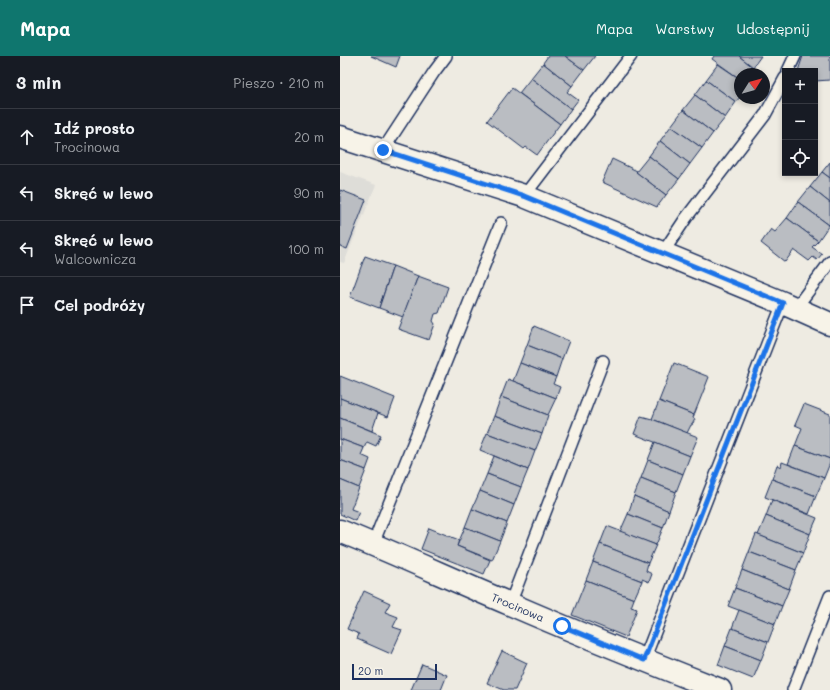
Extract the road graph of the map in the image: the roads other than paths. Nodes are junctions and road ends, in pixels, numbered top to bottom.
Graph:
1 (446, 56) edge
2 (631, 56) edge
3 (795, 56) edge
4 (789, 68) edge
5 (782, 83) edge
6 (340, 136) edge
7 (383, 150) junction
8 (524, 196) junction
9 (501, 223) dead end
10 (662, 254) junction
11 (830, 262) edge
12 (789, 306) junction
13 (830, 324) edge
14 (603, 361) dead end
15 (340, 531) edge
16 (373, 544) junction
17 (830, 596) edge
18 (510, 604) junction
19 (644, 660) junction
20 (720, 690) edge
21 (793, 690) edge

1 - 7 lane
2 - 8 lane
3 - 4 lane
5 - 10 lane
6 - 7 street
7 - 8 street
8 - 10 street
9 - 16 lane
10 - 12 street
11 - 12 lane
12 - 13 street
12 - 19 lane
14 - 18 lane
15 - 16 street, Trocinowa
16 - 18 street, Trocinowa
17 - 21 lane
18 - 19 street, Trocinowa
19 - 20 street, Trocinowa

